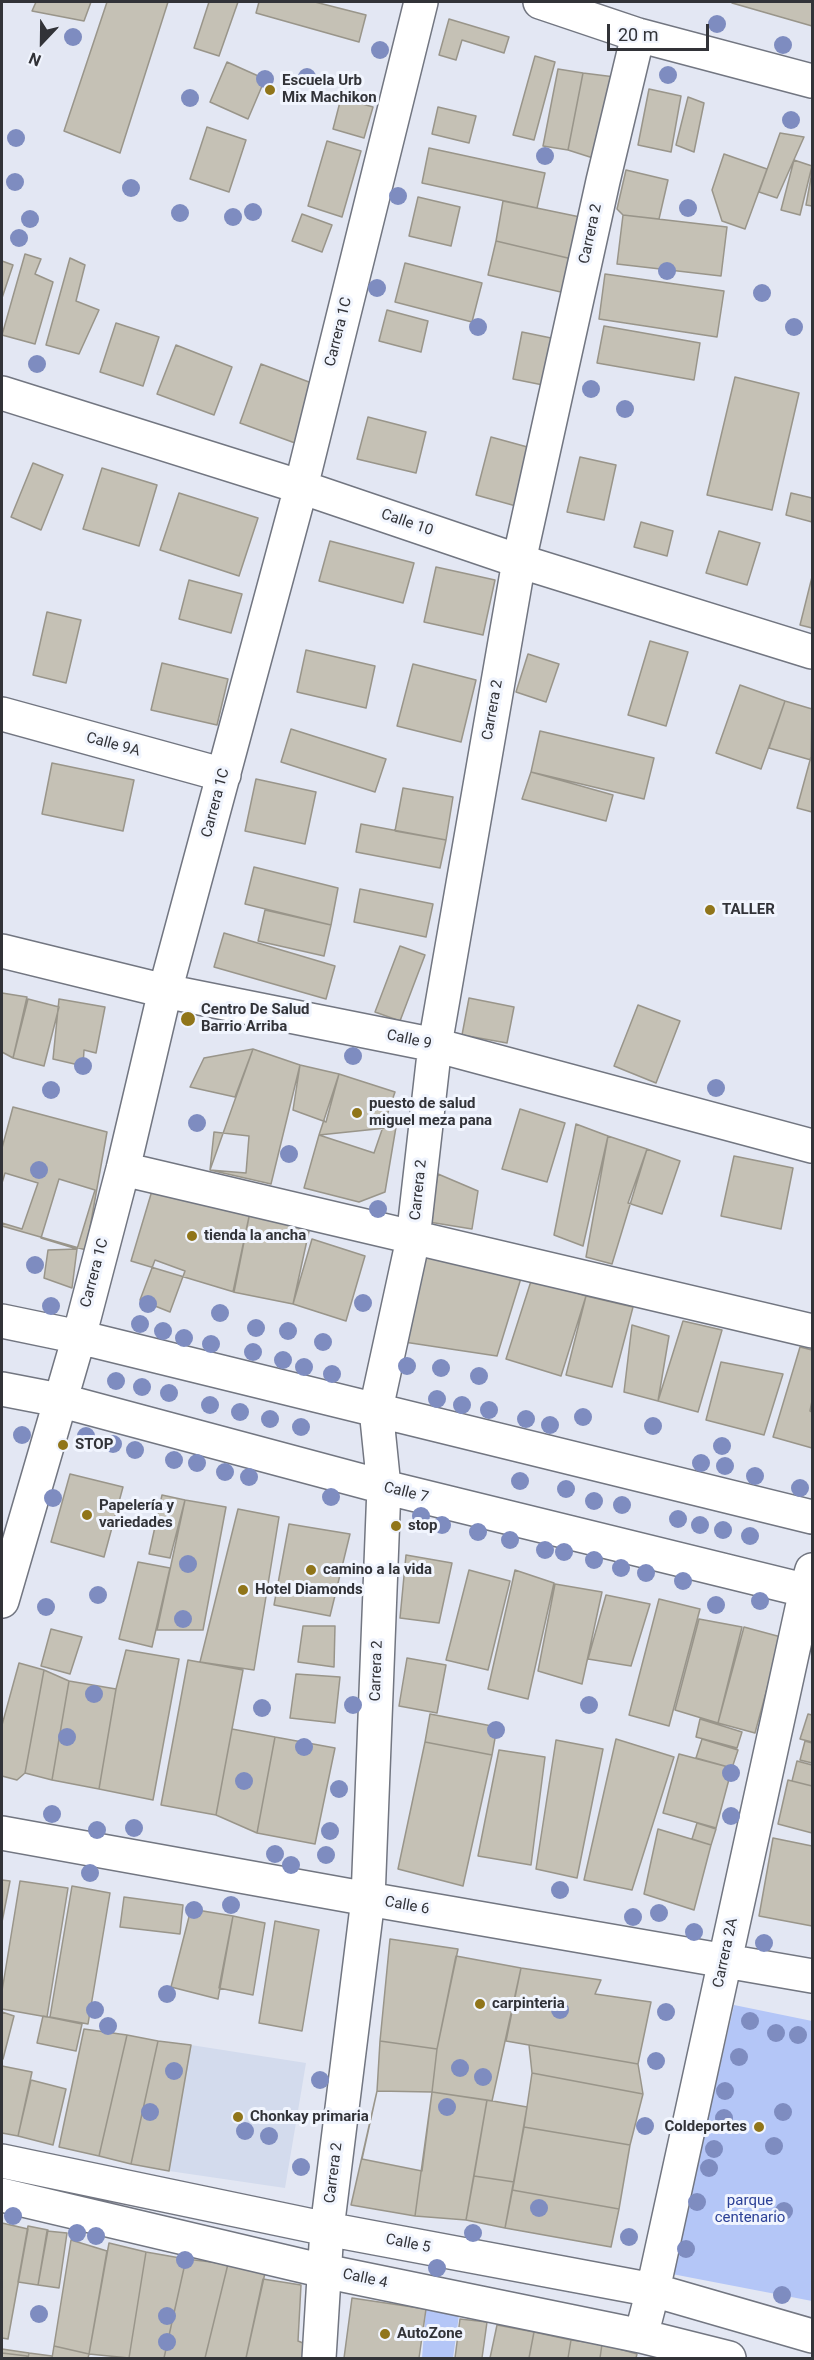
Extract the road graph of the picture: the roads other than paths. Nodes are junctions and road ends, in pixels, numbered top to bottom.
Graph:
1 (421, 2) edge
2 (540, 2) edge
3 (638, 35) junction
4 (813, 81) edge
5 (2, 393) edge
6 (301, 487) junction
7 (519, 561) junction
8 (813, 652) edge
9 (2, 714) edge
10 (224, 775) junction
11 (2, 951) edge
12 (165, 991) junction
13 (435, 1045) junction
14 (813, 1146) edge
15 (123, 1169) junction
16 (413, 1239) junction
17 (2, 1321) edge
18 (813, 1331) edge
19 (79, 1337) junction
20 (2, 1389) edge
21 (58, 1400) junction
22 (376, 1409) junction
23 (384, 1487) junction
24 (813, 1517) edge
25 (810, 1584) edge
26 (2, 1601) edge
27 (2, 1833) edge
28 (368, 1899) junction
29 (724, 1960) junction
30 (813, 1976) edge
31 (2, 2161) edge
32 (2, 2194) edge
33 (327, 2229) junction
34 (324, 2271) junction
35 (653, 2290) junction
36 (640, 2336) junction
37 (813, 2336) edge
38 (319, 2358) edge
39 (729, 2358) edge

1 - 6 street, Carrera 1C
2 - 3 street
3 - 4 street
3 - 7 street, Carrera 2
5 - 6 street, Calle 10
6 - 7 street, Calle 10
6 - 10 street, Carrera 1C
7 - 8 street, Calle 10
7 - 13 street, Carrera 2
9 - 10 street, Calle 9A
10 - 12 street, Carrera 1C
11 - 12 street, Calle 9
12 - 13 street, Calle 9
12 - 15 street, Carrera 1C
13 - 14 street, Calle 9
13 - 16 street, Carrera 2
15 - 16 street
15 - 19 street, Carrera 1C
16 - 18 street
16 - 22 street, Carrera 2
17 - 19 street
19 - 21 street, Carrera 1C
19 - 22 street
20 - 21 street, Calle 7
21 - 23 street, Calle 7
21 - 26 street, Carrera 1C
22 - 23 street, Carrera 2
22 - 24 street
23 - 25 street, Calle 7
23 - 28 street, Carrera 2
25 - 29 street, Carrera 2A
27 - 28 street, Calle 6
28 - 29 street, Calle 6
28 - 33 street, Carrera 2
29 - 30 street, Calle 6
29 - 35 street, Carrera 2A
31 - 33 street, Calle 5
32 - 34 street, Calle 4
33 - 34 street, Carrera 2
33 - 35 street, Calle 5
34 - 36 street, Calle 4
34 - 38 street, Carrera 2
35 - 36 street, Carrera 2A
35 - 37 street, Calle 5
36 - 39 street, Calle 4

